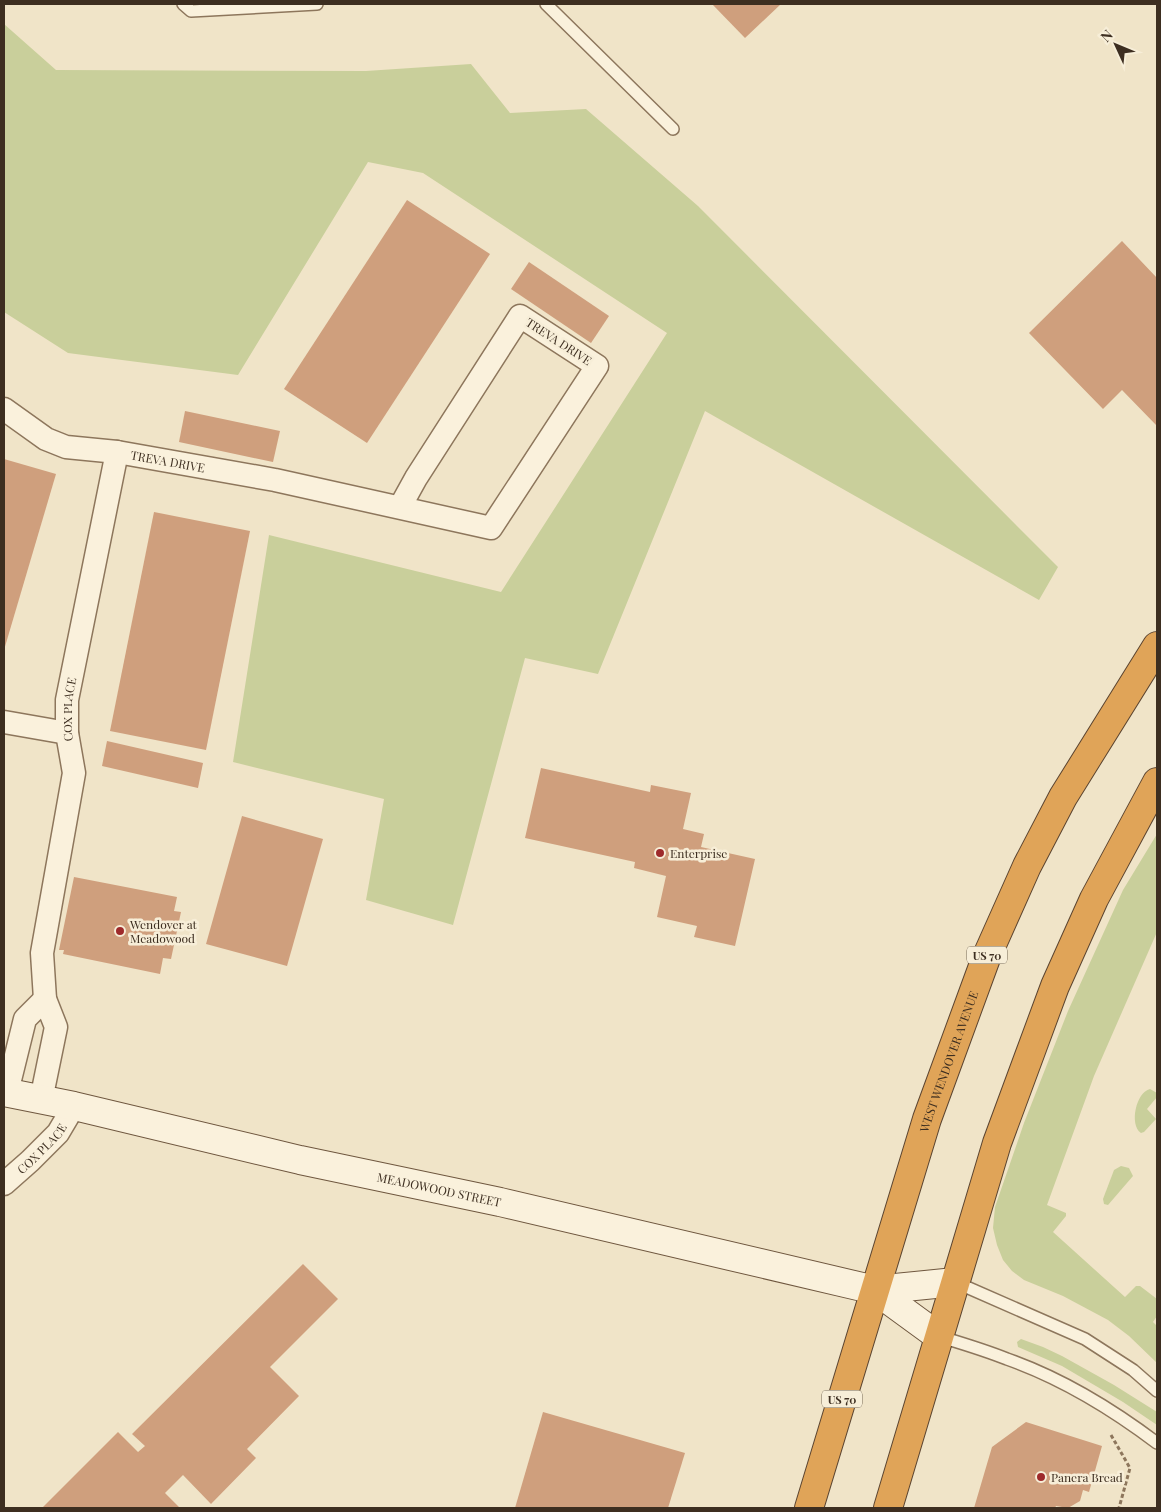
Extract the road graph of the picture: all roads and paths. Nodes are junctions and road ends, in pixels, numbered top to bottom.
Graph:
1 (183, 4) edge
2 (318, 4) edge
3 (546, 4) edge
4 (672, 128) dead end
5 (4, 409) edge
6 (117, 452) junction
7 (400, 507) junction
8 (1157, 646) edge
9 (4, 722) edge
10 (66, 733) junction
11 (1157, 782) edge
12 (45, 999) junction
13 (5, 1092) edge
14 (41, 1100) junction
15 (74, 1106) junction
16 (4, 1184) edge
17 (955, 1282) junction
18 (875, 1290) junction
19 (938, 1336) junction
20 (1157, 1391) edge
21 (1116, 1414) junction
22 (1157, 1443) edge
23 (809, 1508) edge
24 (888, 1508) edge
25 (1119, 1508) edge

1 - 2 lane
3 - 4 lane
5 - 6 street, TREVA DRIVE
6 - 7 street, TREVA DRIVE
6 - 10 street, COX PLACE
7 - 7 street, TREVA DRIVE
8 - 18 highway, WEST WENDOVER AVENUE / US 70
9 - 10 street
10 - 12 street, COX PLACE
11 - 17 highway
12 - 13 street
12 - 14 street, COX PLACE
13 - 14 street, MEADOWOOD STREET
14 - 15 street, MEADOWOOD STREET
15 - 16 street, COX PLACE
15 - 18 street, MEADOWOOD STREET
17 - 18 street, MEADOWOOD STREET
17 - 19 highway
17 - 20 lane
18 - 19 street, MEADOWOOD STREET
18 - 23 highway, WEST WENDOVER AVENUE / US 70
19 - 21 lane
19 - 24 highway
21 - 22 lane
21 - 25 path

